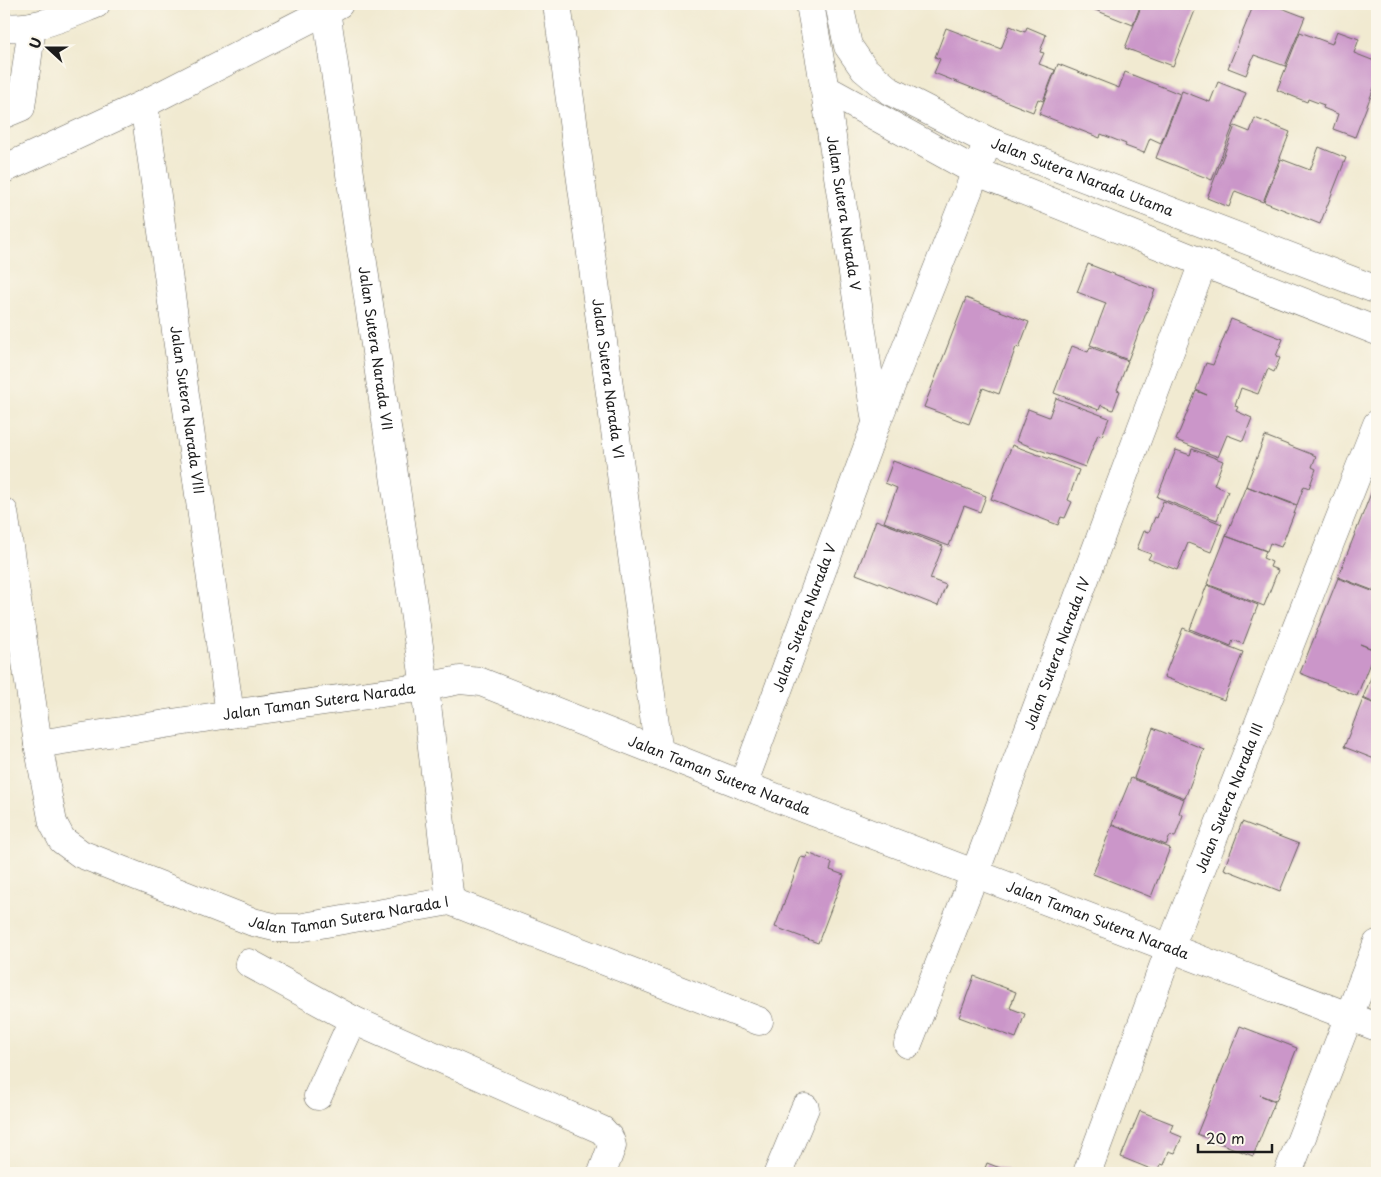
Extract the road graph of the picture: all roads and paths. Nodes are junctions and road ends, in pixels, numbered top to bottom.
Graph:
1 (96, 4) edge
2 (557, 4) edge
3 (810, 4) edge
4 (838, 4) edge
5 (332, 7) edge
6 (32, 26) junction
7 (4, 27) edge
8 (824, 88) junction
9 (144, 104) junction
10 (4, 114) edge
11 (988, 140) junction
12 (4, 169) edge
13 (975, 171) junction
14 (1203, 263) junction
15 (1377, 290) edge
16 (1377, 331) edge
17 (876, 424) junction
18 (1377, 424) edge
19 (4, 512) edge
20 (425, 687) junction
21 (230, 714) junction
22 (38, 744) junction
23 (659, 753) junction
24 (743, 785) junction
25 (975, 873) junction
26 (450, 901) junction
27 (1377, 944) edge
28 (1170, 948) junction
29 (249, 963) dead end
30 (1349, 1016) junction
31 (353, 1020) junction
32 (759, 1020) dead end
33 (1377, 1027) edge
34 (908, 1044) dead end
35 (318, 1096) dead end
36 (805, 1108) dead end
37 (602, 1173) edge
38 (778, 1173) edge
39 (1087, 1173) edge
40 (1288, 1173) edge

1 - 6 street
2 - 23 street, Jalan Sutera Narada VI
3 - 8 street, Jalan Sutera Narada V
4 - 11 street, Jalan Sutera Narada Utama
5 - 9 street
5 - 20 street, Jalan Sutera Narada VII
6 - 7 street
6 - 10 street
8 - 13 street
8 - 17 street, Jalan Sutera Narada V
9 - 12 street
9 - 21 street, Jalan Sutera Narada VIII
11 - 13 street, Jalan Sutera Narada V
11 - 15 street, Jalan Sutera Narada Utama
13 - 14 street
13 - 17 street, Jalan Sutera Narada V
14 - 16 street
14 - 25 street, Jalan Sutera Narada IV
17 - 24 street, Jalan Sutera Narada V
18 - 28 street, Jalan Sutera Narada III
19 - 22 street, Jalan Taman Sutera Narada I
20 - 21 street, Jalan Taman Sutera Narada
20 - 23 street, Jalan Taman Sutera Narada
20 - 26 street, Jalan Sutera Narada VII
21 - 22 street, Jalan Taman Sutera Narada
22 - 26 street, Jalan Taman Sutera Narada I
23 - 24 street, Jalan Taman Sutera Narada
24 - 25 street, Jalan Taman Sutera Narada
25 - 28 street, Jalan Taman Sutera Narada
25 - 34 street, Jalan Sutera Narada IV
26 - 32 street, Jalan Taman Sutera Narada I
27 - 30 street
28 - 30 street, Jalan Taman Sutera Narada
28 - 39 street, Jalan Sutera Narada III
29 - 31 street
30 - 33 street, Jalan Taman Sutera Narada
30 - 40 street
31 - 35 street
31 - 37 street
36 - 38 street

